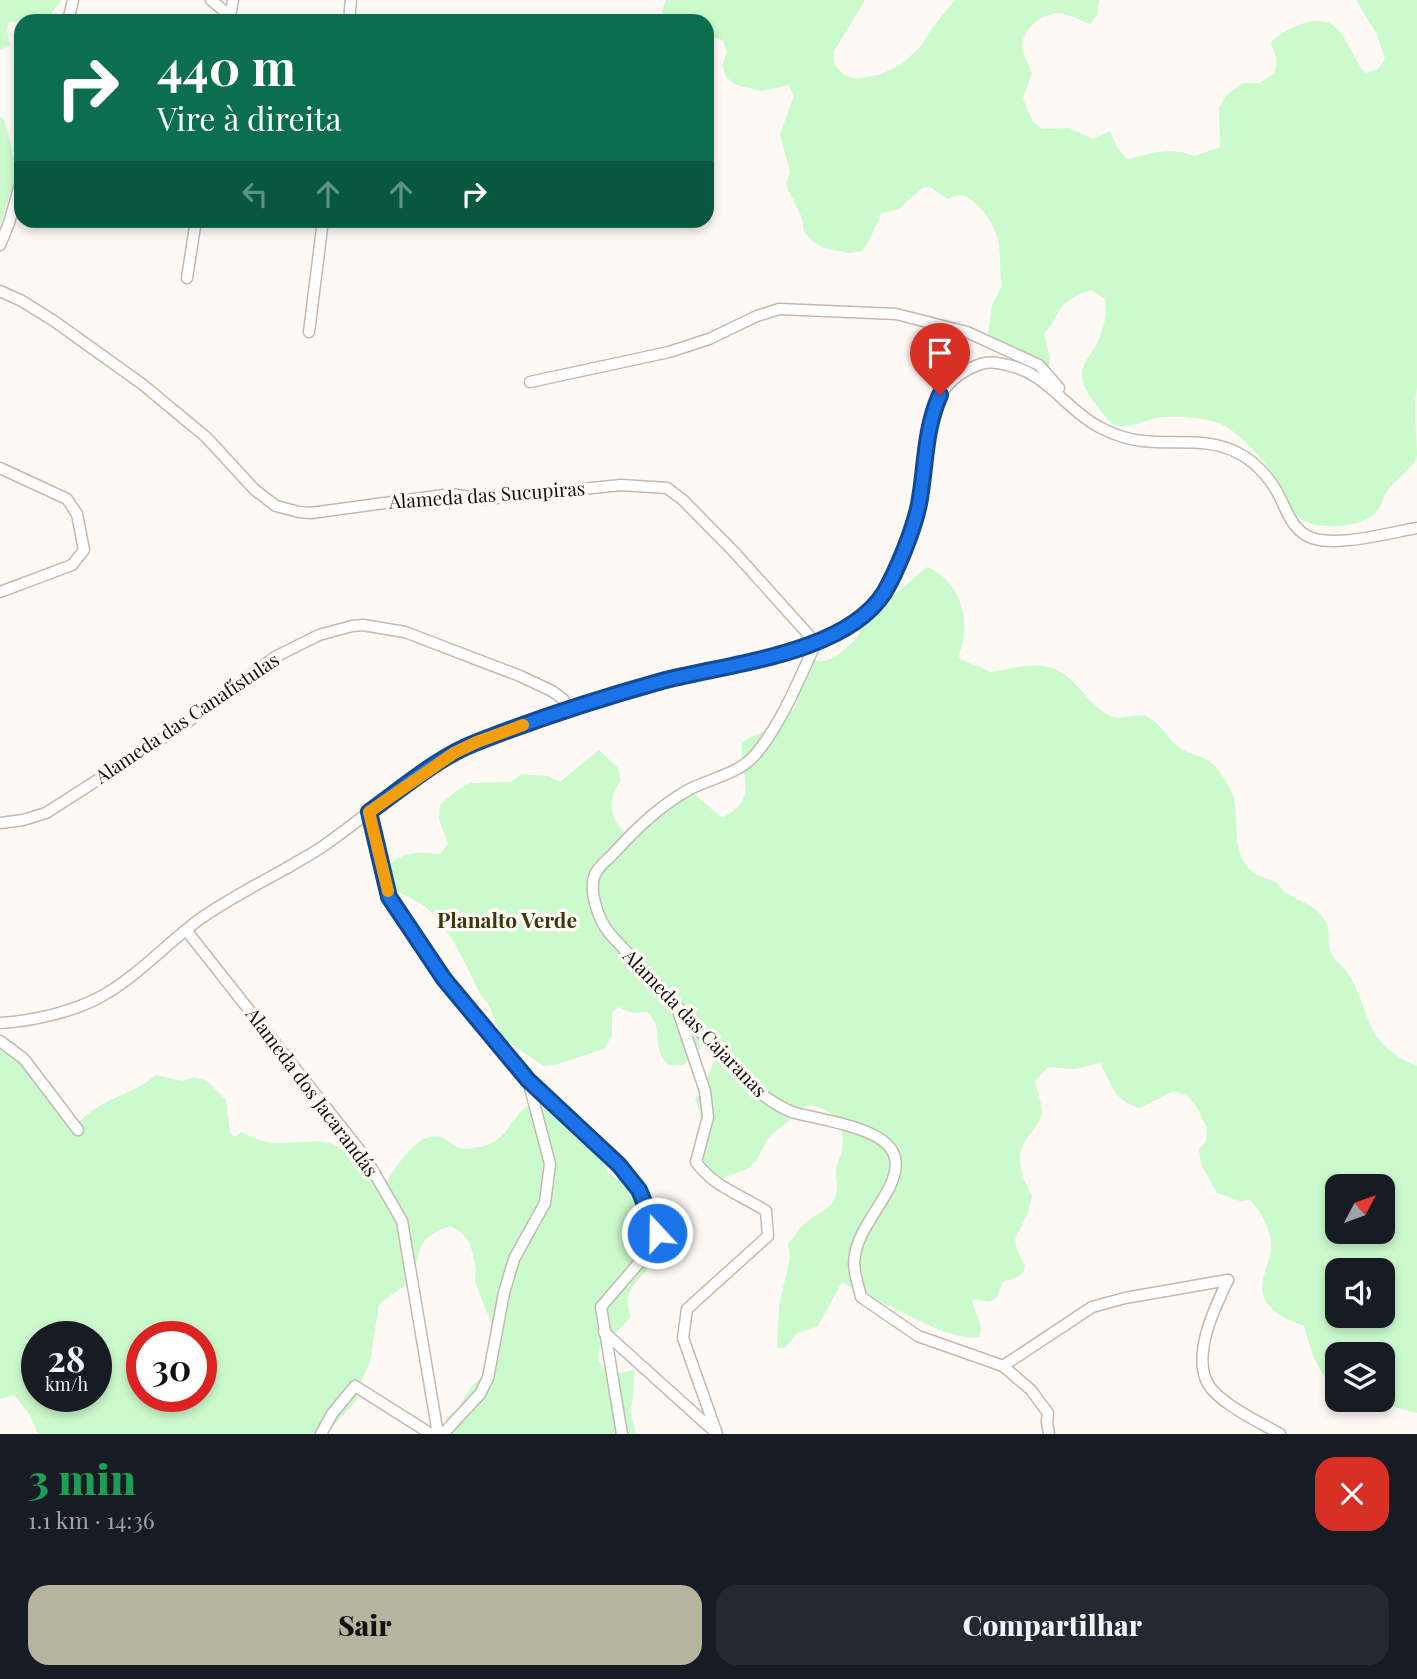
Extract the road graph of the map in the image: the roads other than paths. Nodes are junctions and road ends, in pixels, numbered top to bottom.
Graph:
1 (211, 0) edge
2 (226, 14) edge
3 (14, 206) edge
4 (195, 228) edge
5 (322, 228) edge
6 (0, 245) edge
7 (187, 278) dead end
8 (0, 291) edge
9 (956, 329) junction
10 (309, 332) dead end
11 (530, 382) dead end
12 (940, 395) junction
13 (1073, 408) junction
14 (0, 468) edge
15 (1417, 528) edge
16 (0, 592) edge
17 (816, 643) junction
18 (569, 709) junction
19 (369, 812) junction
20 (0, 823) edge
21 (186, 930) junction
22 (676, 1005) junction
23 (0, 1023) edge
24 (0, 1041) edge
25 (528, 1080) junction
26 (78, 1130) dead end
27 (604, 1332) junction
28 (1003, 1366) junction
29 (321, 1434) edge
30 (431, 1434) edge
31 (440, 1434) edge
32 (622, 1434) edge
33 (717, 1434) edge
34 (1049, 1434) edge
35 (1280, 1434) edge

1 - 2 street
3 - 6 street
4 - 7 street
5 - 10 street
8 - 17 street, Alameda das Sucupiras
9 - 11 street
9 - 12 street
9 - 13 street
12 - 13 street
12 - 17 street
13 - 15 street
14 - 16 street
17 - 18 street
17 - 22 street, Alameda das Cajaranas
18 - 19 street
18 - 20 street, Alameda das Canafístulas
19 - 21 street
19 - 25 street
21 - 23 street
21 - 31 street, Alameda dos Jacarandás
22 - 28 street, Alameda das Cajaranas
22 - 33 street
24 - 26 street
25 - 27 street
25 - 31 street
27 - 32 street
27 - 33 street
28 - 34 street
28 - 35 street
29 - 30 street

